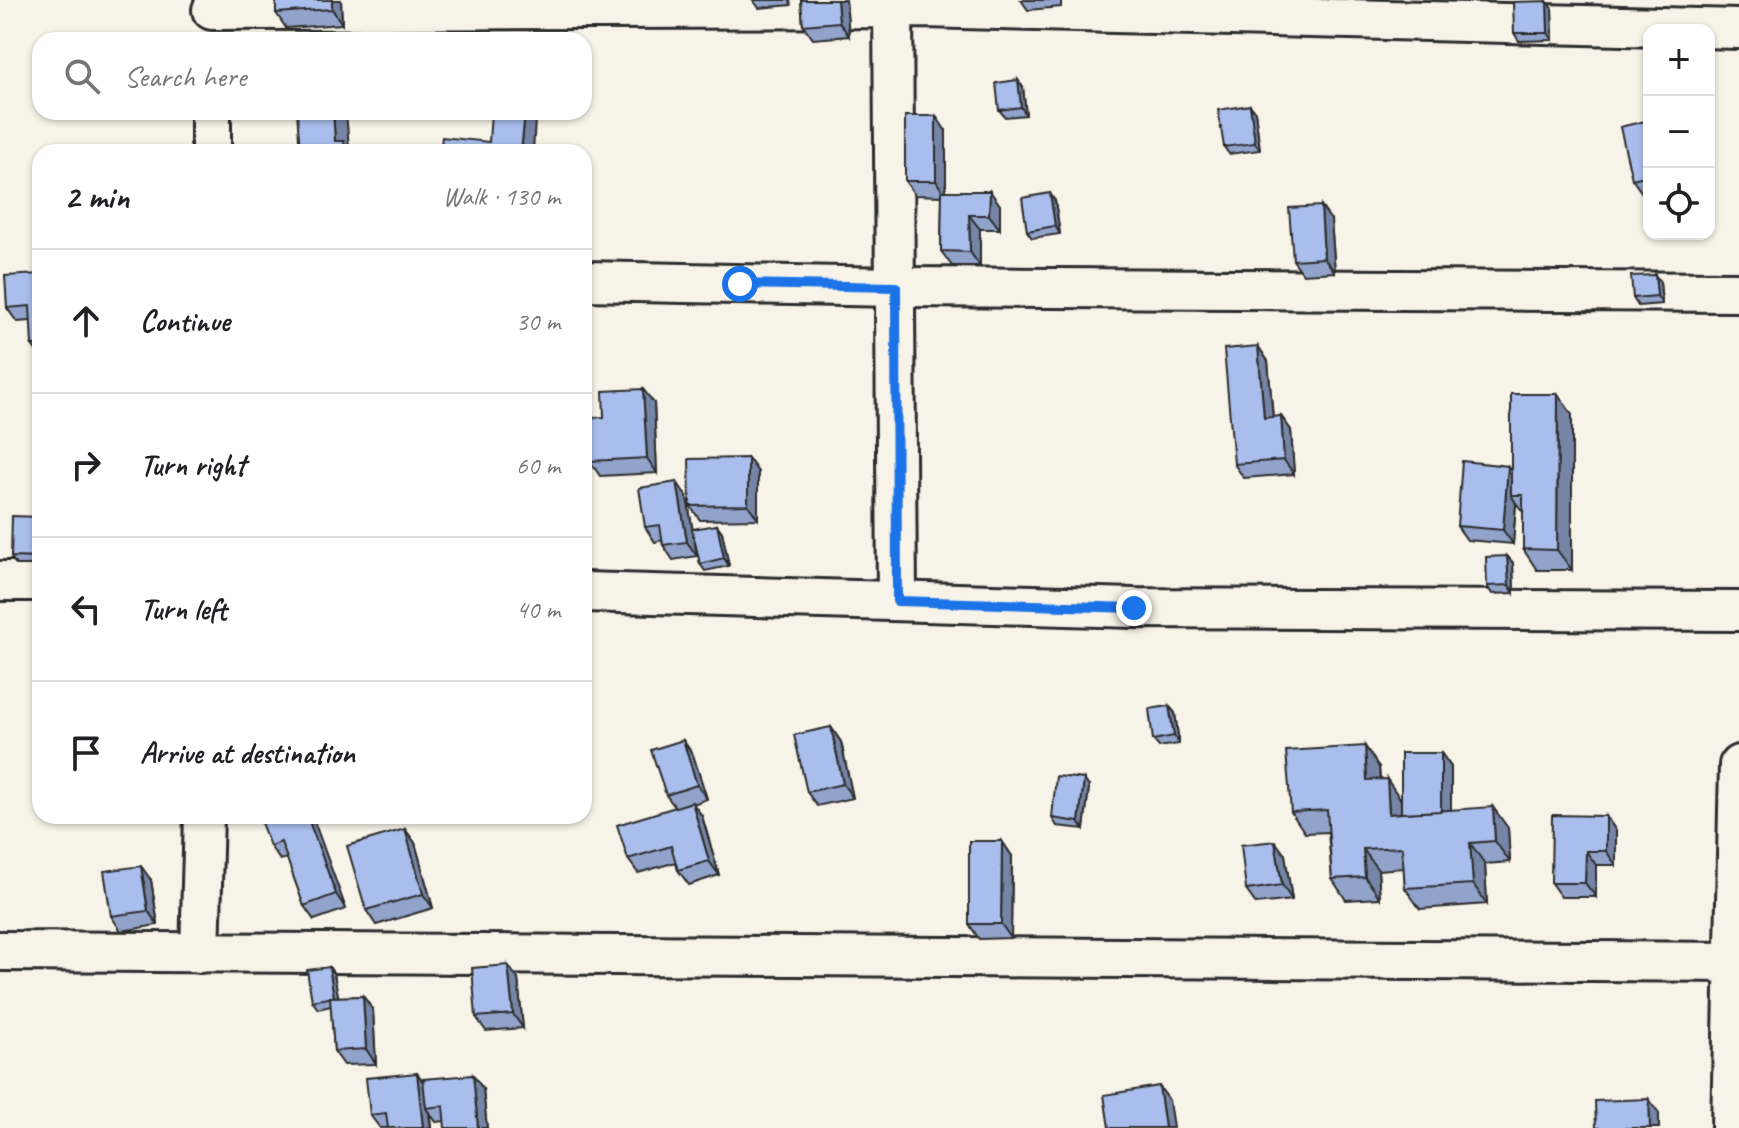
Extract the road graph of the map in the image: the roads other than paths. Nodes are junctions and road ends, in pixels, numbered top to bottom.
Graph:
1 (893, 4) edge
2 (212, 17) edge
3 (1739, 29) edge
4 (211, 120) edge
5 (211, 144) edge
6 (592, 281) edge
7 (896, 287) junction
8 (1739, 292) edge
9 (0, 581) edge
10 (32, 581) edge
11 (592, 592) edge
12 (897, 601) junction
13 (1739, 611) edge
14 (1739, 765) edge
15 (204, 824) edge
16 (0, 951) edge
17 (200, 953) junction
18 (1737, 962) edge
19 (1731, 1128) edge

1 - 2 street
1 - 3 street
1 - 7 street
4 - 5 street
6 - 7 street
7 - 8 street
7 - 12 street
9 - 10 street
11 - 12 street
12 - 13 street
14 - 18 street
15 - 17 street
16 - 17 street
17 - 18 street
18 - 19 street

